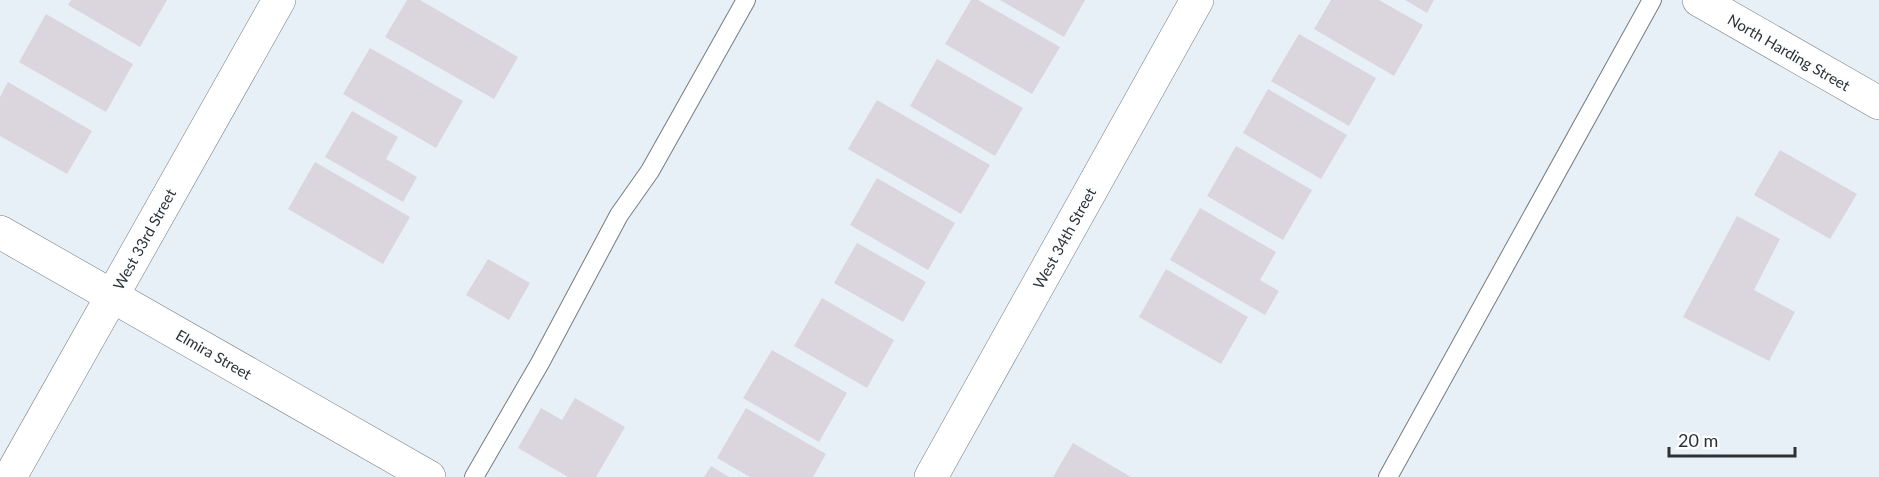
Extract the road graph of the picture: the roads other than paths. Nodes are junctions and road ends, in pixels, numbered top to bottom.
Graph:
1 (279, 0) edge
2 (746, 0) edge
3 (1197, 0) edge
4 (1652, 0) edge
5 (1699, 0) edge
6 (1879, 103) edge
7 (0, 232) edge
8 (112, 296) junction
9 (9, 477) edge
10 (429, 477) edge
11 (474, 477) edge
12 (931, 477) edge
13 (1388, 477) edge

1 - 8 street, West 33rd Street
2 - 11 lane
3 - 12 street, West 34th Street
4 - 13 lane
5 - 6 street, North Harding Street
7 - 8 street, Elmira Street
8 - 9 street, West 33rd Street
8 - 10 street, Elmira Street

